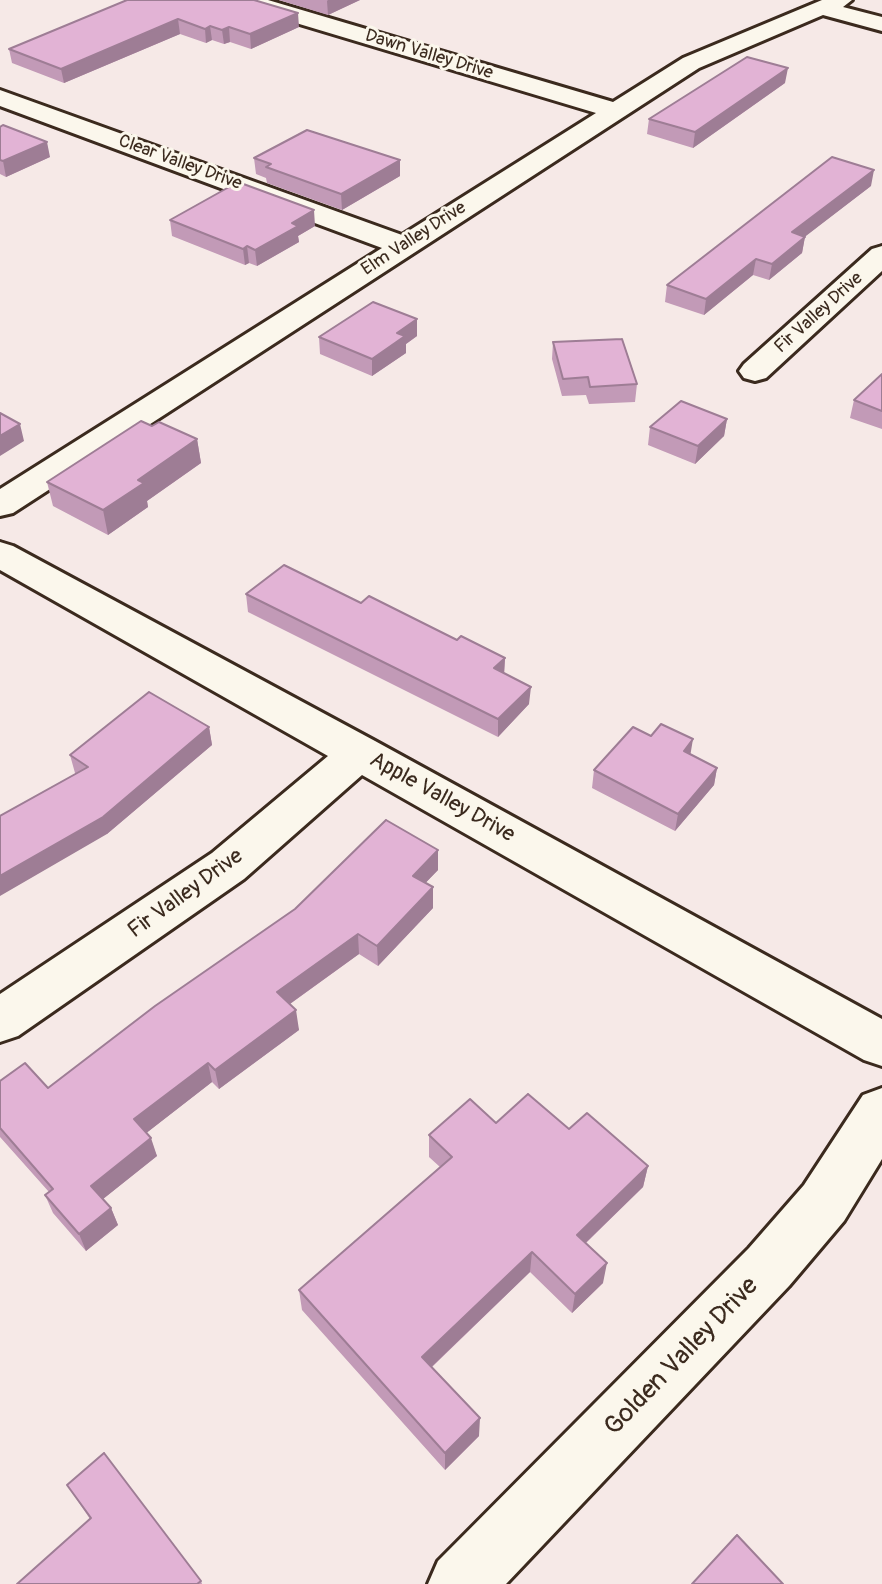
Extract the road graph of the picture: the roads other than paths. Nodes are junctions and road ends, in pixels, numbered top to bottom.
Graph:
1 (244, 0) edge
2 (831, 4) edge
3 (882, 24) edge
4 (0, 97) edge
5 (614, 110) junction
6 (405, 246) junction
7 (882, 255) edge
8 (755, 371) dead end
9 (0, 505) edge
10 (0, 554) edge
11 (360, 752) junction
12 (0, 1021) edge
13 (882, 1044) edge
14 (882, 1112) edge
15 (461, 1584) edge

1 - 5 street, Dawn Valley Drive
2 - 3 street
2 - 5 street, Elm Valley Drive
4 - 6 street, Clear Valley Drive
5 - 6 street, Elm Valley Drive
6 - 9 street, Elm Valley Drive
7 - 8 street, Fir Valley Drive
10 - 11 street, Apple Valley Drive
11 - 12 street, Fir Valley Drive
11 - 13 street, Apple Valley Drive
14 - 15 street, Golden Valley Drive

